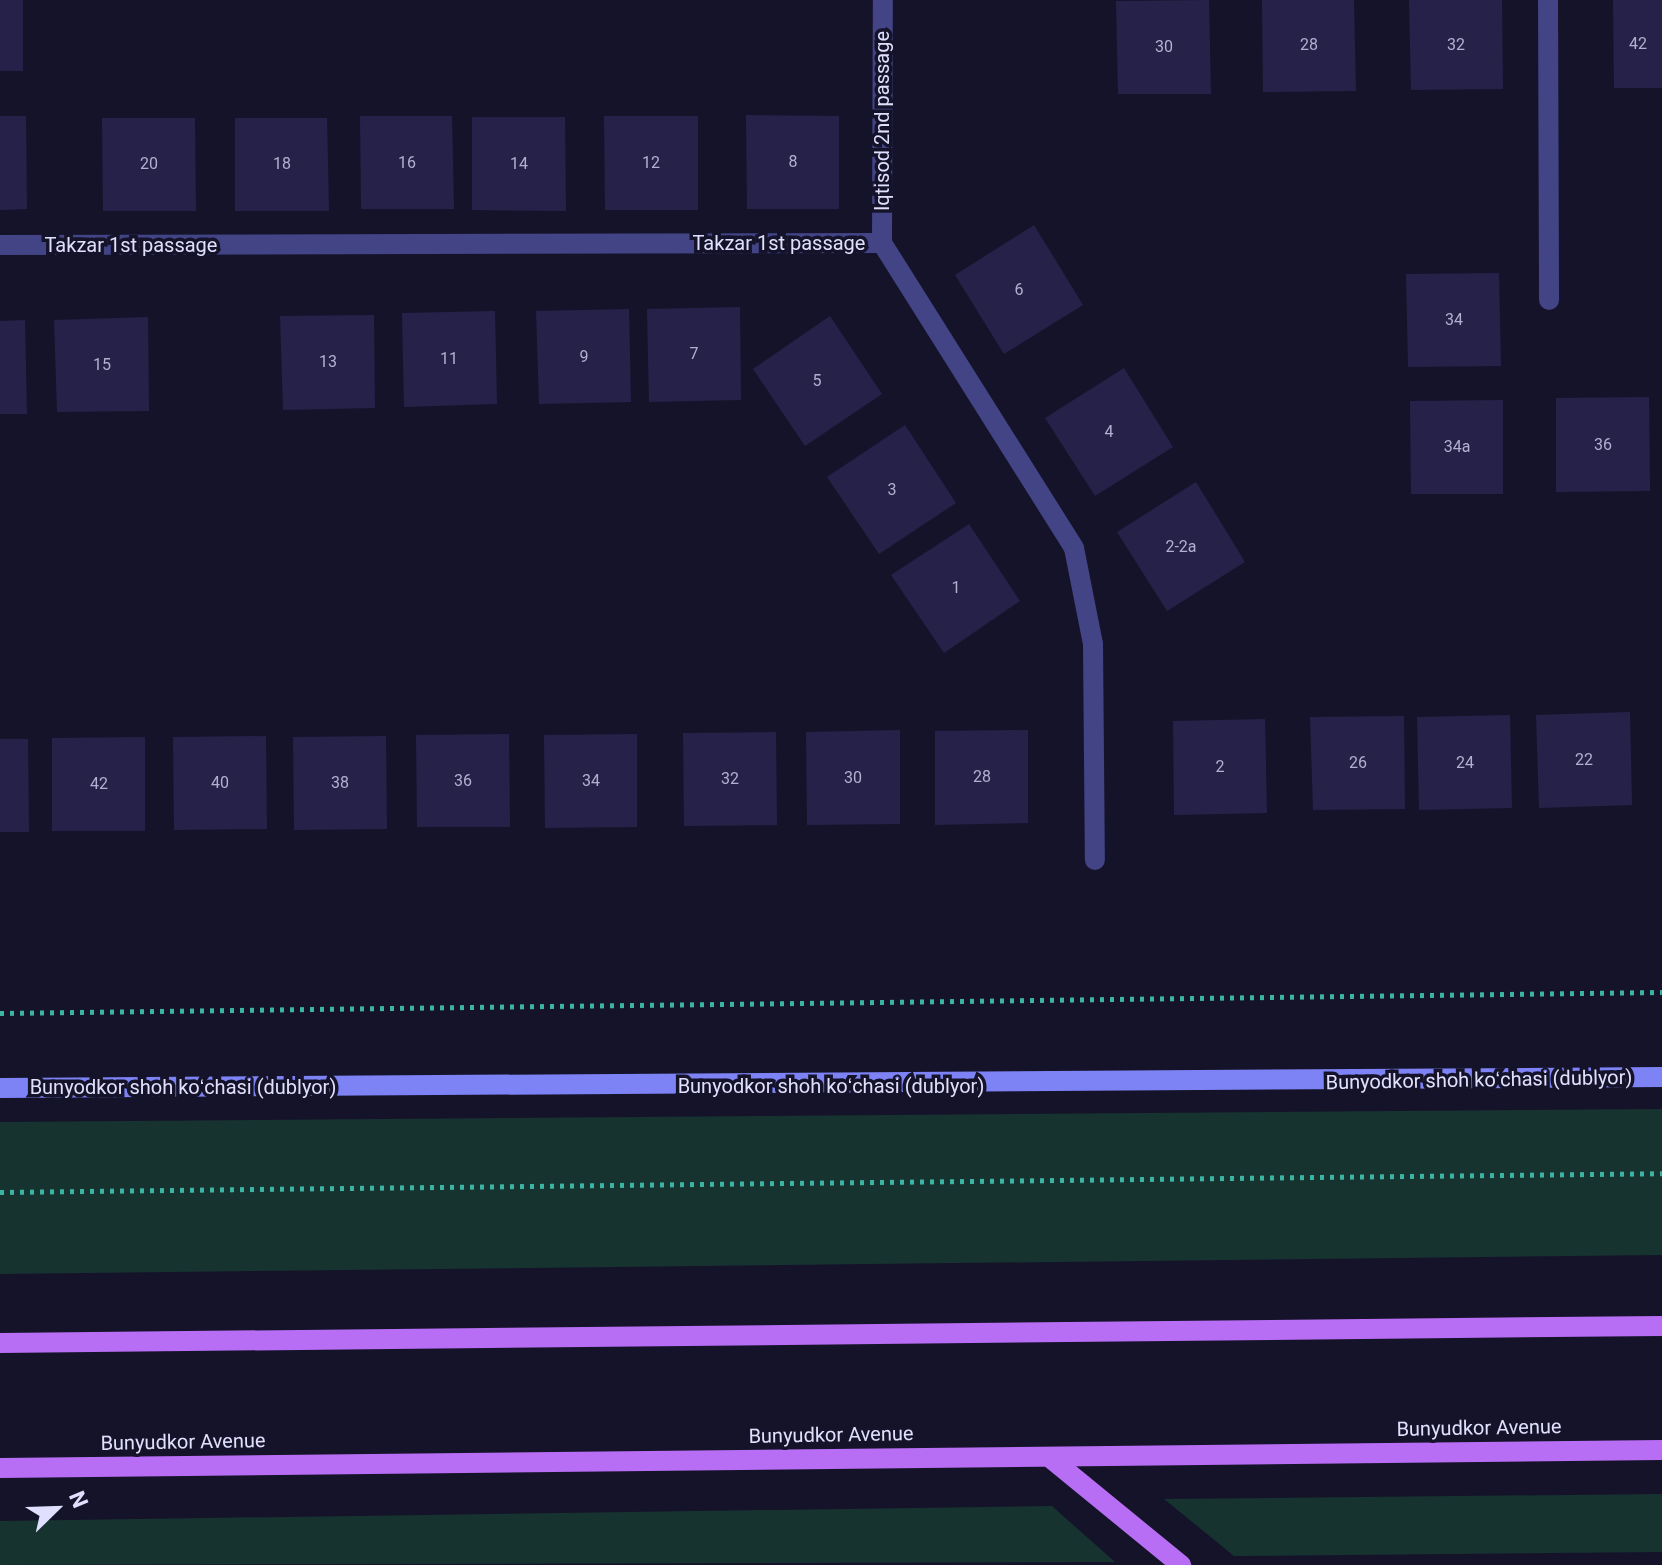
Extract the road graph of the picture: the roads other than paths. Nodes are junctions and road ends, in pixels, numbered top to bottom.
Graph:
1 (883, 0) edge
2 (1548, 0) edge
3 (882, 243) junction
4 (0, 245) edge
5 (1549, 300) dead end
6 (1095, 860) dead end
7 (1662, 1077) edge
8 (0, 1088) edge
9 (1662, 1326) edge
10 (0, 1343) edge
11 (1662, 1450) edge
12 (1049, 1457) junction
13 (0, 1468) edge
14 (1181, 1565) edge

1 - 3 street, Iqtisod 2nd passage
2 - 5 street
3 - 4 street, Takzar 1st passage
3 - 6 street, Takzar 1st passage
7 - 8 street, Bunyodkor shoh koʻchasi (dublyor)
9 - 10 main road
11 - 12 main road, Bunyudkor Avenue
12 - 13 main road, Bunyudkor Avenue
12 - 14 main road

